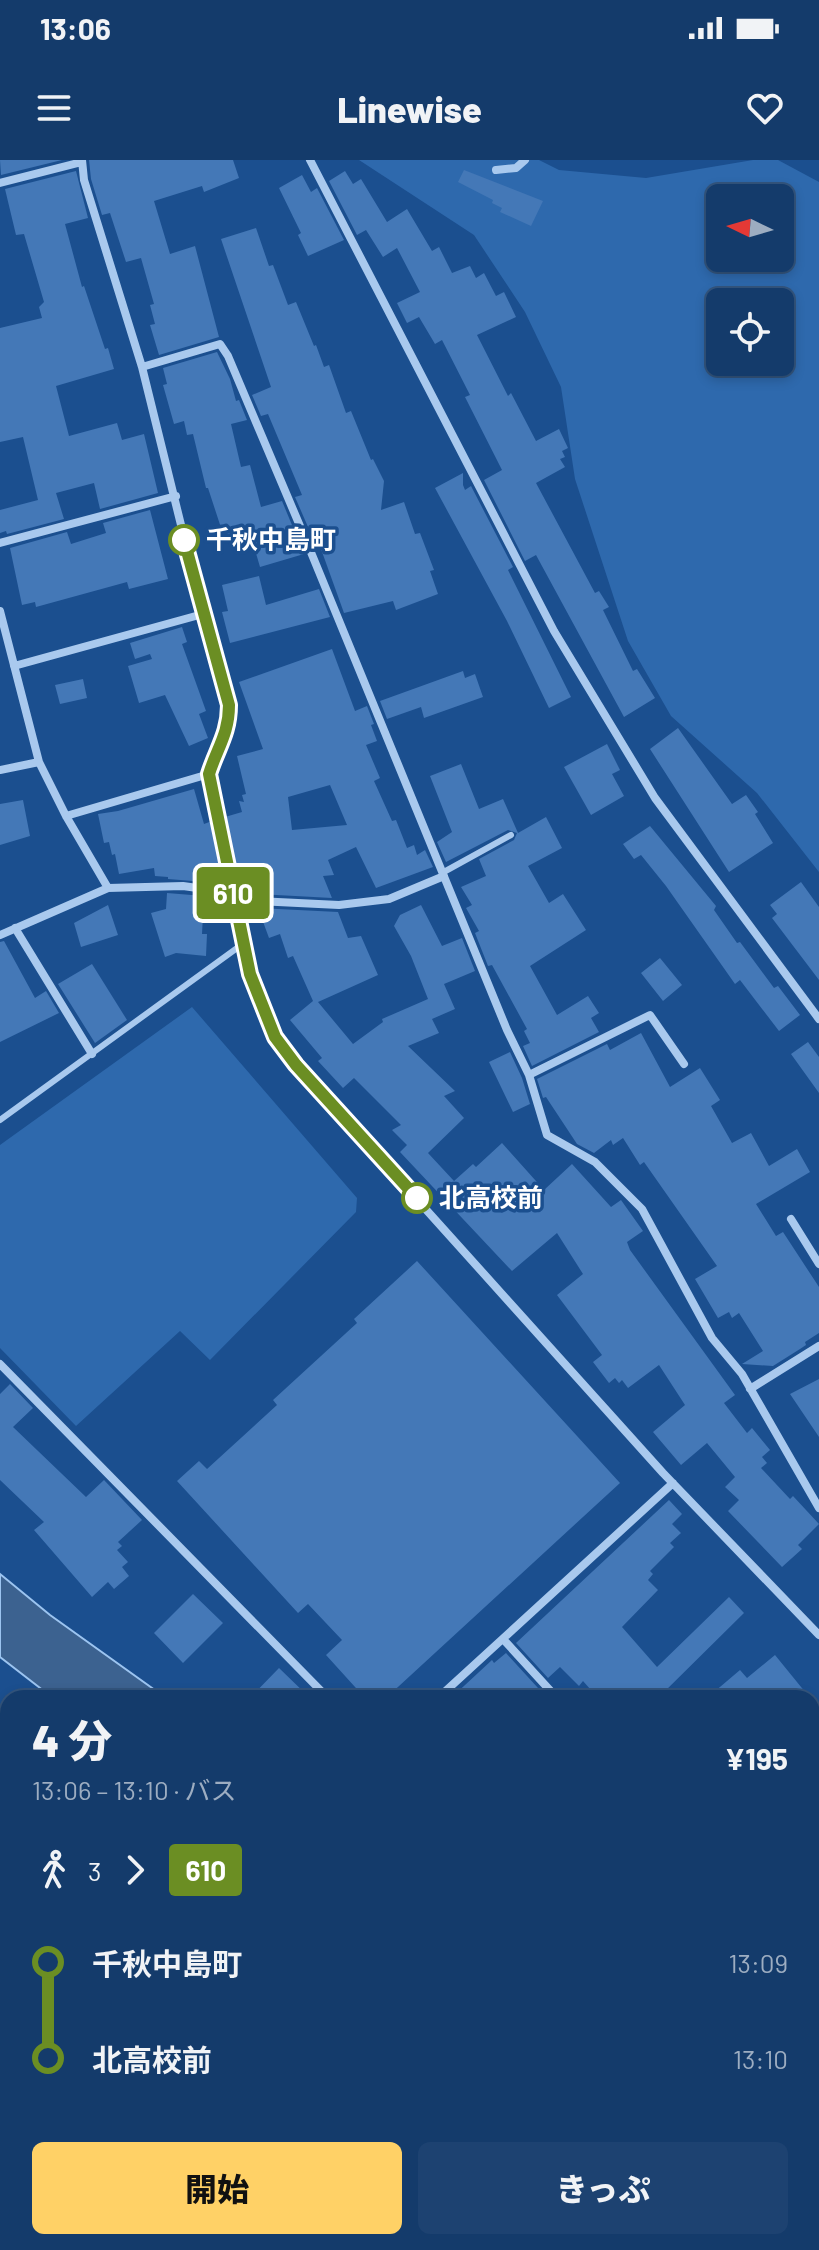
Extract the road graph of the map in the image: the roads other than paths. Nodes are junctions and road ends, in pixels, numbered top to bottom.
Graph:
1 (310, 160) edge
2 (525, 160) edge
3 (82, 161) edge
4 (496, 170) dead end
5 (0, 183) edge
6 (142, 367) junction
7 (176, 496) junction
8 (0, 543) edge
9 (0, 611) edge
10 (203, 614) junction
11 (14, 666) junction
12 (39, 762) junction
13 (0, 770) edge
14 (209, 774) junction
15 (66, 816) junction
16 (511, 835) dead end
17 (443, 875) junction
18 (108, 888) junction
19 (233, 893) junction
20 (15, 928) junction
21 (0, 935) edge
22 (244, 943) junction
23 (819, 1019) edge
24 (92, 1054) junction
25 (684, 1064) dead end
26 (529, 1075) junction
27 (0, 1120) edge
28 (791, 1219) dead end
29 (819, 1264) edge
30 (819, 1346) edge
31 (0, 1364) edge
32 (750, 1389) junction
33 (673, 1483) junction
34 (819, 1508) edge
35 (819, 1635) edge
36 (503, 1639) junction
37 (320, 1690) edge
38 (447, 1690) edge
39 (550, 1690) edge

1 - 23 street
2 - 4 street
3 - 5 street
3 - 6 street
6 - 7 street
6 - 17 street
7 - 8 street
7 - 10 street
9 - 11 street
10 - 11 street
10 - 14 street
11 - 12 street
12 - 13 street
12 - 15 street
14 - 15 street
14 - 19 street
15 - 18 street
16 - 17 lane
17 - 19 street
17 - 26 street
18 - 19 street
18 - 20 street
19 - 22 street
20 - 21 street
20 - 24 street
22 - 24 lane
22 - 33 street
24 - 27 lane
25 - 26 street
26 - 32 street
28 - 29 street
30 - 32 street
31 - 37 street
32 - 34 street
33 - 35 street
33 - 36 street
36 - 38 street
36 - 39 street

